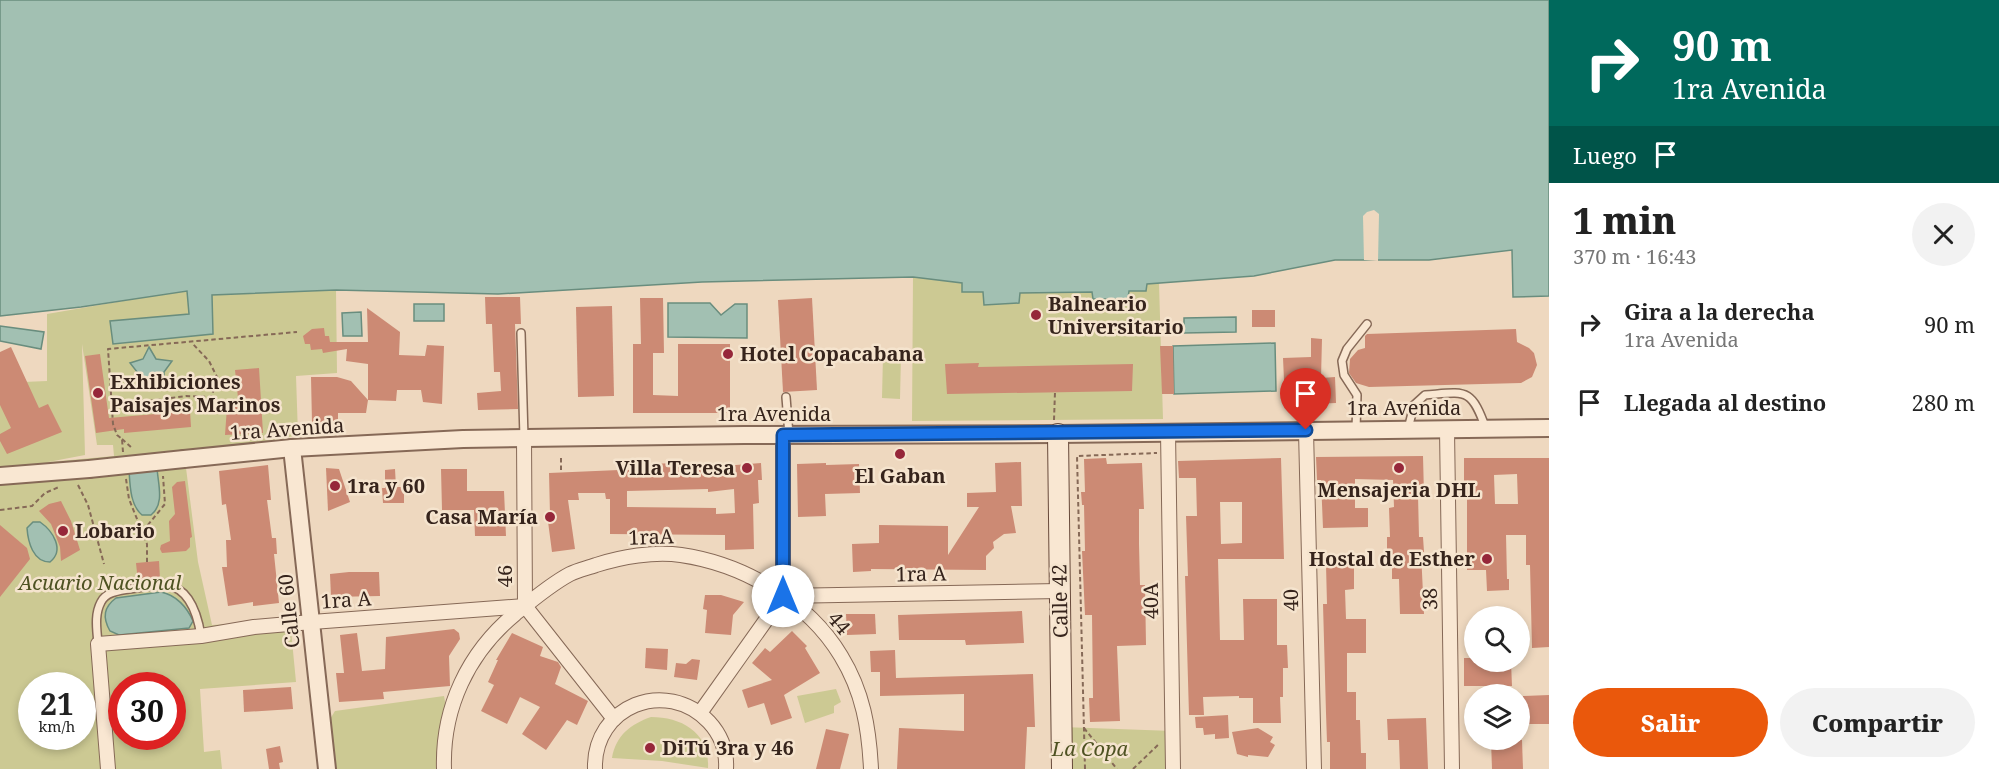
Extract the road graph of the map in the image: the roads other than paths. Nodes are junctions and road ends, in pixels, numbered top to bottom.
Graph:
1 (1367, 324) dead end
2 (521, 333) dead end
3 (786, 397) dead end
4 (1056, 427) junction
5 (1549, 428) edge
6 (1356, 429) junction
7 (1408, 429) junction
8 (1447, 429) junction
9 (1486, 429) junction
10 (1306, 430) junction
11 (1168, 432) junction
12 (786, 435) junction
13 (524, 438) junction
14 (292, 448) junction
15 (0, 476) edge
16 (1059, 591) junction
17 (783, 596) junction
18 (525, 606) junction
19 (312, 622) junction
20 (201, 636) junction
21 (98, 644) junction
22 (700, 713) junction
23 (614, 719) junction
24 (108, 769) edge
25 (327, 769) edge
26 (444, 769) edge
27 (595, 769) edge
28 (726, 769) edge
29 (871, 769) edge
30 (1062, 769) edge
31 (1173, 769) edge
32 (1314, 769) edge
33 (1452, 769) edge

1 - 6 lane
2 - 13 lane
3 - 12 lane
4 - 11 street, 1ra Avenida
4 - 12 street, 1ra Avenida
4 - 16 main road, Calle 42
5 - 9 street, 1ra Avenida
6 - 7 street, 1ra Avenida
6 - 10 street, 1ra Avenida
7 - 8 street, 1ra Avenida
7 - 9 lane
8 - 9 street, 1ra Avenida
8 - 33 street, 38
10 - 11 street, 1ra Avenida
10 - 32 street, 40
11 - 31 street, 40A
12 - 13 street, 1ra Avenida
12 - 17 street
13 - 14 street, 1ra Avenida
13 - 18 street, 46
14 - 15 street, 1ra Avenida, bridge
14 - 19 street, Calle 60
16 - 17 street, 1ra A
16 - 30 main road, Calle 42
17 - 18 street, 1raA
17 - 22 street
17 - 29 street, 44
18 - 19 street, 1ra A
18 - 23 street, 46
18 - 26 street, 1raA
19 - 20 street, 1ra A
19 - 25 street, Calle 60
20 - 21 street, 1ra A
20 - 21 lane
21 - 24 street
22 - 23 street
22 - 28 street
23 - 27 street

